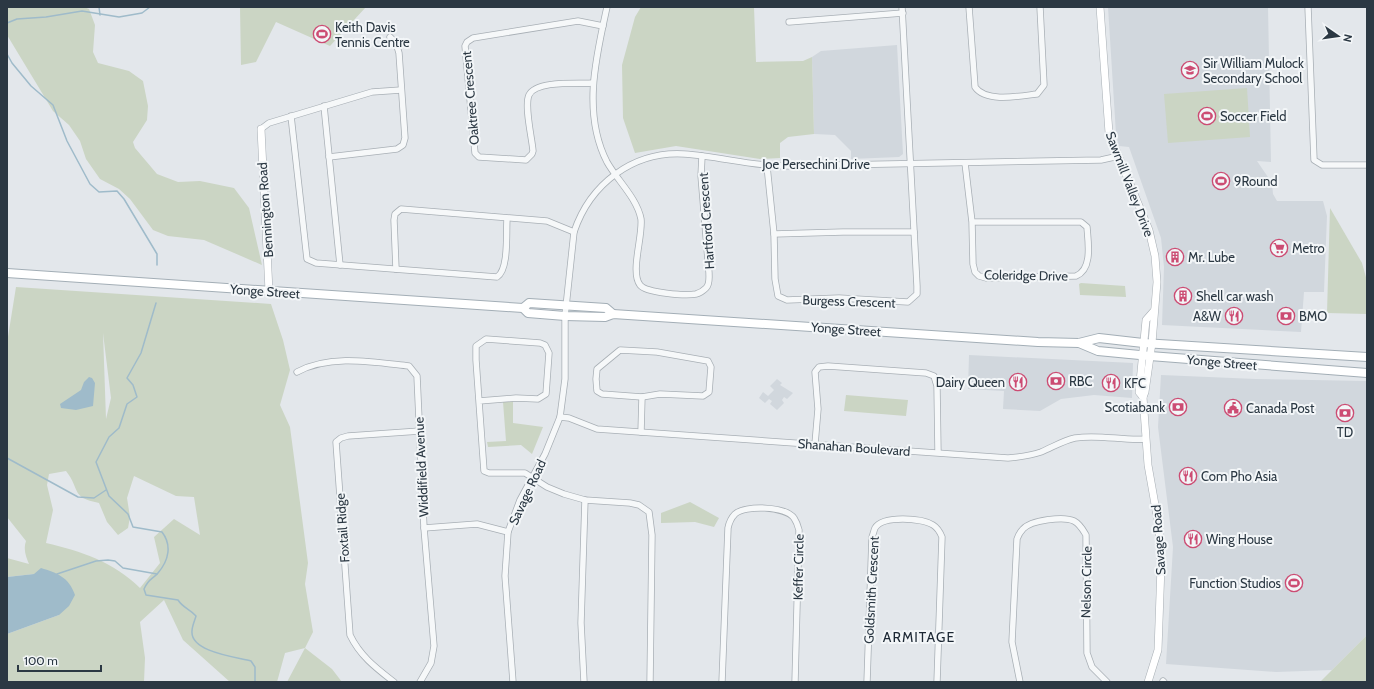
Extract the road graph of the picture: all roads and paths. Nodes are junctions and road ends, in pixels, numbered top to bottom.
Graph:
1 (607, 7) edge
2 (969, 7) edge
3 (1040, 7) edge
4 (1100, 7) edge
5 (1308, 7) edge
6 (902, 10) edge
7 (789, 22) dead end
8 (603, 26) junction
9 (390, 37) dead end
10 (593, 83) junction
11 (401, 90) junction
12 (324, 106) junction
13 (291, 116) junction
14 (261, 129) joint
15 (702, 156) junction
16 (1119, 156) junction
17 (329, 157) junction
18 (965, 163) junction
19 (910, 164) junction
20 (1367, 165) edge
21 (768, 166) junction
22 (614, 174) junction
23 (507, 219) junction
24 (972, 222) junction
25 (574, 232) junction
26 (914, 232) junction
27 (774, 234) junction
28 (340, 265) junction
29 (396, 269) junction
30 (7, 273) edge
31 (269, 291) junction
32 (568, 305) junction
33 (523, 308) junction
34 (1153, 312) junction
35 (613, 314) junction
36 (565, 316) junction
37 (1143, 343) junction
38 (1152, 343) junction
39 (1079, 344) junction
40 (1146, 356) junction
41 (1367, 357) edge
42 (297, 372) dead end
43 (1367, 373) edge
44 (642, 397) junction
45 (479, 401) junction
46 (560, 417) junction
47 (420, 431) junction
48 (641, 432) junction
49 (1146, 439) junction
50 (815, 444) junction
51 (938, 452) junction
52 (533, 477) junction
53 (585, 500) junction
54 (424, 528) junction
55 (508, 532) junction
56 (394, 682) edge
57 (420, 682) edge
58 (513, 682) edge
59 (584, 682) edge
60 (650, 682) edge
61 (722, 682) edge
62 (795, 682) edge
63 (867, 682) edge
64 (937, 682) edge
65 (1020, 682) edge
66 (1107, 682) edge
67 (1148, 682) edge

1 - 8 street
2 - 3 street
4 - 16 street, Sawmill Valley Drive
5 - 20 street
6 - 7 street
6 - 19 street, Burgess Crescent
8 - 10 street
8 - 10 street, Oaktree Crescent
9 - 11 street
10 - 22 street
11 - 12 street
11 - 17 street
12 - 13 street
12 - 17 street
13 - 14 street
13 - 28 street
14 - 31 street, Bennington Road
15 - 21 street, Joe Persechini Drive
15 - 22 street, Joe Persechini Drive
15 - 22 street, Hartford Crescent
16 - 18 street, Joe Persechini Drive
16 - 34 street, Sawmill Valley Drive
17 - 28 street
18 - 19 street, Joe Persechini Drive
18 - 24 street, Coleridge Drive
19 - 21 street, Joe Persechini Drive
19 - 26 street, Burgess Crescent
21 - 27 street, Burgess Crescent
22 - 25 street, Joe Persechini Drive
23 - 25 street
23 - 29 street
23 - 29 street
24 - 24 street, Coleridge Drive
25 - 32 street, Joe Persechini Drive
26 - 27 street
26 - 27 street, Burgess Crescent
28 - 29 street
30 - 31 main road, Yonge Street
31 - 33 main road, Yonge Street
32 - 33 main road, Yonge Street
32 - 35 main road, Yonge Street
32 - 36 street, Savage Road
33 - 36 main road, Yonge Street
34 - 37 street, Sawmill Valley Drive
34 - 38 street, Sawmill Valley Drive
35 - 36 main road, Yonge Street
35 - 39 main road, Yonge Street
36 - 46 street, Savage Road
37 - 38 main road, Yonge Street
37 - 39 main road, Yonge Street
37 - 40 street, Sawmill Valley Drive
38 - 40 street, Sawmill Valley Drive
38 - 41 main road, Yonge Street
39 - 40 main road, Yonge Street
40 - 43 main road, Yonge Street
40 - 49 street, Savage Road
42 - 47 street, Widdifield Avenue
44 - 44 street
44 - 48 street
45 - 45 street
45 - 52 street
46 - 48 street, Shanahan Boulevard
46 - 52 street, Savage Road
47 - 54 street, Widdifield Avenue
47 - 56 street, Foxtail Ridge
48 - 50 street, Shanahan Boulevard
49 - 51 street, Shanahan Boulevard
49 - 67 street, Savage Road
50 - 51 street, Shanahan Boulevard
50 - 51 street
52 - 53 street
52 - 55 street, Savage Road
53 - 59 street
53 - 60 street
54 - 55 street
54 - 57 street, Widdifield Avenue
55 - 58 street, Savage Road
61 - 62 street, Keffer Circle
63 - 64 street, Goldsmith Crescent
65 - 66 street, Nelson Circle

